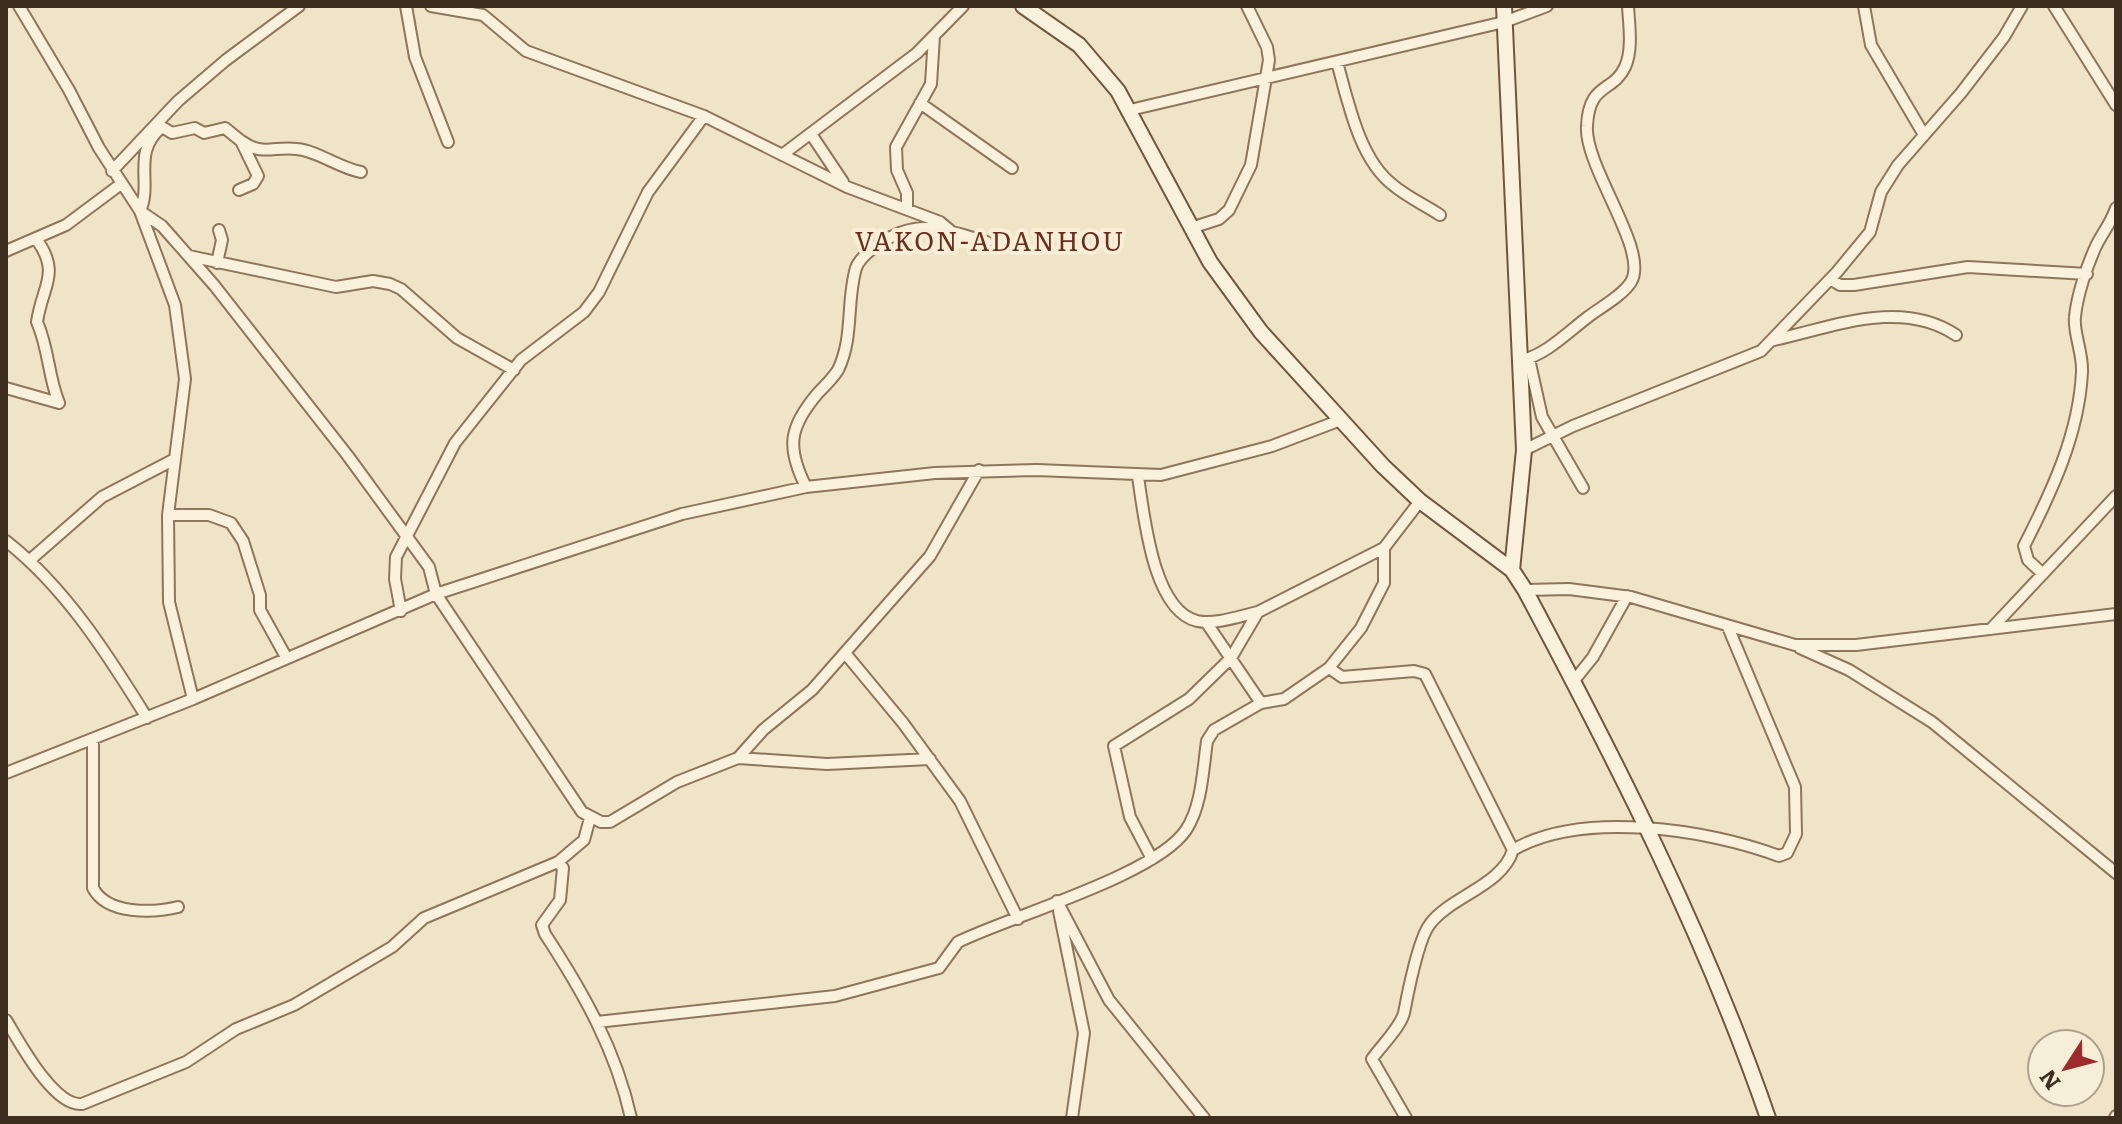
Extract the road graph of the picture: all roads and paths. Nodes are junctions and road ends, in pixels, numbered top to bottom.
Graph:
1 (19, 6) edge
2 (299, 6) edge
3 (406, 6) edge
4 (431, 6) edge
5 (963, 6) edge
6 (1023, 6) edge
7 (1247, 6) edge
8 (1504, 6) edge
9 (1547, 6) edge
10 (1628, 6) edge
11 (1864, 6) edge
12 (2022, 6) edge
13 (2054, 6) edge
14 (1504, 22) junction
15 (934, 36) junction
16 (1337, 62) junction
17 (1265, 78) junction
18 (920, 103) junction
19 (2116, 105) edge
20 (1130, 110) junction
21 (704, 116) junction
22 (811, 134) junction
23 (1924, 135) junction
24 (241, 141) junction
25 (448, 142) dead end
26 (782, 155) junction
27 (1012, 168) dead end
28 (112, 171) junction
29 (361, 172) dead end
30 (121, 184) junction
31 (847, 187) junction
32 (239, 190) dead end
33 (2116, 208) edge
34 (907, 209) junction
35 (140, 211) junction
36 (1440, 215) dead end
37 (1191, 228) junction
38 (219, 230) dead end
39 (952, 232) junction
40 (37, 240) junction
41 (987, 242) dead end
42 (6, 251) edge
43 (189, 256) junction
44 (217, 263) junction
45 (2087, 274) junction
46 (1830, 279) junction
47 (1956, 335) dead end
48 (1772, 341) junction
49 (1525, 359) junction
50 (514, 370) junction
51 (6, 388) edge
52 (1338, 421) junction
53 (1552, 437) junction
54 (1524, 450) junction
55 (173, 460) junction
56 (979, 470) junction
57 (1138, 477) junction
58 (806, 487) junction
59 (1583, 488) dead end
60 (2116, 496) edge
61 (1420, 501) junction
62 (168, 515) junction
63 (408, 539) junction
64 (6, 541) edge
65 (1384, 548) junction
66 (30, 560) junction
67 (1512, 570) junction
68 (2043, 574) junction
69 (1525, 590) junction
70 (436, 594) junction
71 (1627, 596) junction
72 (401, 611) junction
73 (1258, 612) junction
74 (2116, 614) edge
75 (1206, 622) junction
76 (1728, 627) junction
77 (1991, 629) junction
78 (1795, 645) junction
79 (845, 653) junction
80 (286, 657) junction
81 (1231, 658) junction
82 (1329, 668) junction
83 (1573, 682) junction
84 (193, 699) junction
85 (1261, 703) junction
86 (147, 718) junction
87 (93, 739) junction
88 (738, 758) junction
89 (930, 759) junction
90 (6, 773) edge
91 (590, 818) junction
92 (1645, 830) junction
93 (1513, 850) junction
94 (1152, 859) junction
95 (558, 862) junction
96 (2116, 873) edge
97 (1057, 901) junction
98 (178, 907) dead end
99 (1018, 919) junction
100 (6, 1020) edge
101 (597, 1022) junction
102 (631, 1118) edge
103 (1072, 1118) edge
104 (1204, 1118) edge
105 (1406, 1118) edge
106 (1768, 1118) edge

1 - 28 street
2 - 28 street
3 - 25 street
4 - 21 street
5 - 15 street
6 - 20 main road
7 - 17 street
8 - 14 main road
9 - 14 street
10 - 49 street
11 - 23 street
12 - 23 street
13 - 19 street
14 - 16 street
14 - 49 main road
15 - 18 street
15 - 22 street
16 - 17 street
16 - 36 street
17 - 20 street
17 - 37 street
18 - 27 street
18 - 34 street
20 - 37 main road
21 - 26 street
21 - 50 street
22 - 26 street
22 - 31 street
23 - 46 street
24 - 29 street
24 - 32 street
24 - 35 street
26 - 31 street
28 - 30 street
30 - 35 street
30 - 40 street
31 - 34 street
33 - 45 street
34 - 39 street
35 - 43 street
35 - 55 street
37 - 52 main road
38 - 44 street
39 - 41 street
39 - 58 street
40 - 42 street
40 - 51 street
43 - 44 street
43 - 63 street
44 - 50 street
45 - 46 street
45 - 68 street
46 - 48 street
47 - 48 street
48 - 53 street
49 - 53 street
49 - 54 main road
50 - 63 street
52 - 57 street
52 - 61 main road
53 - 54 street
53 - 59 street
54 - 67 main road
55 - 62 street
55 - 66 street
56 - 57 street
56 - 58 street
56 - 79 street
57 - 75 street
58 - 70 street
60 - 68 street
61 - 65 street
61 - 67 main road
62 - 80 street
62 - 84 street
63 - 70 street
63 - 72 street
64 - 66 street
65 - 73 street
65 - 82 street
66 - 86 street
67 - 69 main road
68 - 77 street
69 - 71 street
69 - 83 main road
70 - 72 street
70 - 91 street
71 - 76 street
71 - 83 street
72 - 80 street
73 - 75 street
73 - 81 street
74 - 77 street
75 - 81 street
76 - 78 street
76 - 92 street
77 - 78 street
78 - 96 street
79 - 88 street
79 - 89 street
80 - 84 street
81 - 85 street
81 - 94 street
82 - 85 street
82 - 93 street
83 - 92 main road
84 - 86 street
85 - 94 street
86 - 87 street
87 - 90 street
87 - 98 street
88 - 89 street
88 - 91 street
89 - 99 street
91 - 95 street
92 - 93 street
92 - 106 main road
93 - 105 street
94 - 97 street
95 - 100 street
95 - 101 street
97 - 99 street
97 - 103 street
97 - 104 street
99 - 101 street
101 - 102 street

